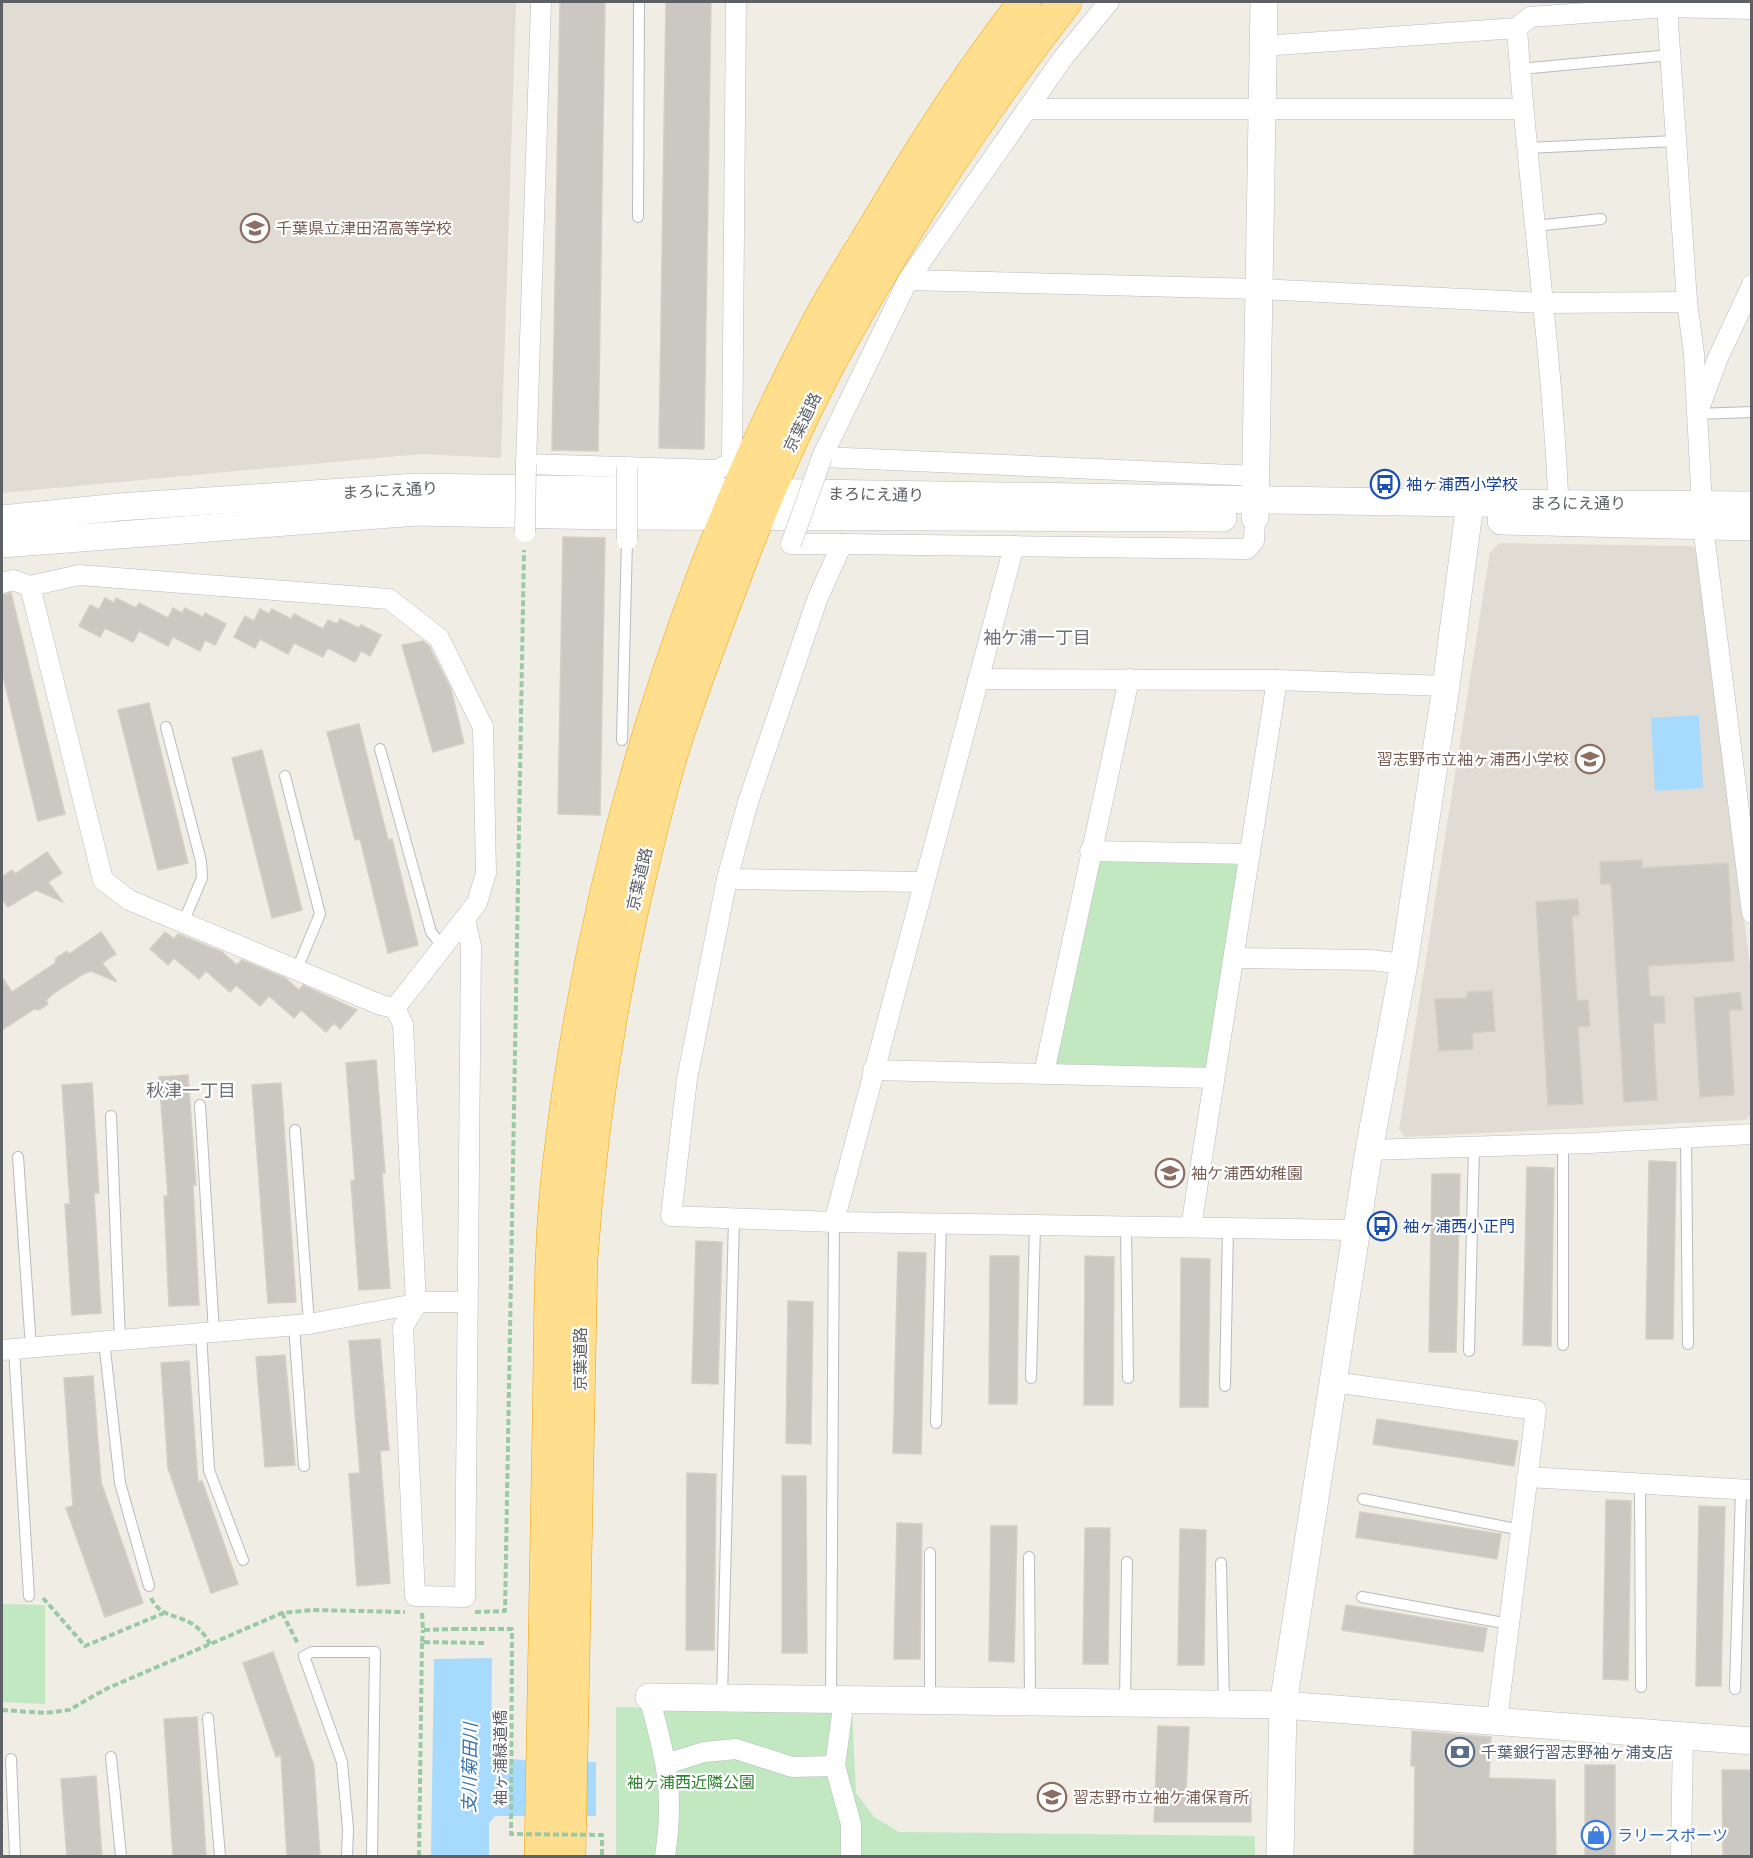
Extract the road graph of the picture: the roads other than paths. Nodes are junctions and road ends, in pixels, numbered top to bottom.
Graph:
1 (541, 2) edge
2 (639, 2) edge
3 (736, 2) edge
4 (1065, 2) edge
5 (1109, 2) edge
6 (1264, 2) edge
7 (1666, 4) edge
8 (1020, 8) edge
9 (1752, 9) edge
10 (1517, 28) junction
11 (1263, 46) junction
12 (1670, 55) junction
13 (1520, 69) junction
14 (1260, 108) junction
15 (1027, 109) junction
16 (1522, 109) junction
17 (1676, 141) junction
18 (1527, 148) junction
19 (638, 218) dead end
20 (1601, 219) dead end
21 (1535, 226) junction
22 (908, 280) junction
23 (1752, 285) edge
24 (1258, 289) junction
25 (1687, 302) junction
26 (1544, 303) junction
27 (1694, 354) junction
28 (1718, 358) junction
29 (1752, 412) edge
30 (1697, 414) junction
31 (822, 458) junction
32 (526, 464) junction
33 (627, 467) junction
34 (1255, 498) junction
35 (748, 504) junction
36 (1752, 505) edge
37 (1469, 512) junction
38 (1559, 513) junction
39 (1703, 515) junction
40 (2, 519) edge
41 (1752, 527) edge
42 (525, 532) road end
43 (627, 540) joint
44 (2, 544) edge
45 (842, 544) junction
46 (1014, 546) junction
47 (2, 583) edge
48 (30, 586) junction
49 (978, 679) junction
50 (1129, 679) junction
51 (1277, 680) junction
52 (1446, 686) junction
53 (166, 727) dead end
54 (622, 740) dead end
55 (380, 749) dead end
56 (285, 776) dead end
57 (1745, 808) edge
58 (1090, 851) junction
59 (1250, 854) junction
60 (727, 879) junction
61 (924, 882) junction
62 (1752, 913) edge
63 (465, 920) junction
64 (183, 923) junction
65 (442, 946) junction
66 (1234, 958) junction
67 (1404, 964) junction
68 (297, 969) junction
69 (395, 1008) junction
70 (873, 1070) junction
71 (1044, 1073) junction
72 (1214, 1078) junction
73 (200, 1105) dead end
74 (111, 1116) dead end
75 (295, 1130) dead end
76 (1752, 1134) edge
77 (1686, 1138) junction
78 (1563, 1144) junction
79 (1474, 1147) junction
80 (1369, 1150) junction
81 (18, 1157) dead end
82 (734, 1218) junction
83 (834, 1222) junction
84 (941, 1223) junction
85 (1035, 1224) junction
86 (1126, 1226) junction
87 (1191, 1227) junction
88 (1228, 1228) junction
89 (1356, 1230) junction
90 (468, 1302) junction
91 (416, 1305) junction
92 (302, 1325) junction
93 (208, 1333) junction
94 (112, 1341) junction
95 (1688, 1344) dead end
96 (1563, 1345) dead end
97 (16, 1349) edge
98 (1470, 1351) dead end
99 (1031, 1378) dead end
100 (1128, 1378) dead end
101 (1333, 1382) junction
102 (1225, 1386) dead end
103 (936, 1423) dead end
104 (304, 1466) dead end
105 (1527, 1477) junction
106 (1640, 1484) junction
107 (1746, 1490) edge
108 (1363, 1499) dead end
109 (1521, 1530) junction
110 (930, 1553) dead end
111 (1029, 1557) dead end
112 (243, 1560) dead end
113 (1127, 1562) dead end
114 (1221, 1563) dead end
115 (149, 1586) road end
116 (29, 1596) road end
117 (1362, 1597) dead end
118 (1509, 1624) junction
119 (1641, 1688) dead end
120 (1735, 1689) dead end
121 (650, 1697) joint
122 (722, 1698) junction
123 (837, 1700) junction
124 (930, 1701) junction
125 (1030, 1702) junction
126 (1125, 1703) junction
127 (1224, 1705) junction
128 (1283, 1705) junction
129 (208, 1718) dead end
130 (1497, 1720) junction
131 (1683, 1735) junction
132 (1752, 1741) edge
133 (111, 1758) dead end
134 (11, 1759) dead end
135 (666, 1764) junction
136 (835, 1766) junction
137 (555, 1842) edge
138 (15, 1857) edge
139 (121, 1857) edge
140 (220, 1857) edge
141 (346, 1857) edge
142 (372, 1857) edge
143 (665, 1857) edge
144 (851, 1857) edge
145 (1280, 1857) edge
146 (1681, 1857) edge

1 - 32 street
2 - 19 lane
3 - 33 street
4 - 35 highway, 京葉道路
5 - 15 street
6 - 11 street
7 - 9 street
7 - 10 street
7 - 12 street
8 - 35 highway, 京葉道路
10 - 11 street
10 - 13 street
11 - 14 street
12 - 13 lane
12 - 17 street
13 - 16 street
14 - 15 street
14 - 16 street
14 - 24 street
15 - 22 street
16 - 18 street
17 - 18 lane
17 - 25 street
18 - 21 street
20 - 21 lane
21 - 26 street
22 - 24 street
22 - 31 street
23 - 28 street
24 - 26 street
24 - 34 street
25 - 26 street
25 - 27 street
26 - 38 street
27 - 28 street
27 - 30 street
28 - 30 street
29 - 30 lane
30 - 39 street
31 - 34 street
31 - 45 street, bridge
32 - 33 street
32 - 42 street, bridge
33 - 43 street, bridge
34 - 35 street, まろにえ通り
34 - 37 street, まろにえ通り
34 - 46 street
35 - 40 street, まろにえ通り
35 - 44 street, まろにえ通り
35 - 137 highway, 京葉道路
36 - 39 street, まろにえ通り
37 - 38 street, まろにえ通り
37 - 52 street
38 - 39 street, まろにえ通り
39 - 41 street, まろにえ通り
39 - 57 street
43 - 54 lane
45 - 46 street
45 - 60 street
46 - 49 street
47 - 48 street
48 - 63 street
48 - 64 street
49 - 50 street
49 - 61 street
50 - 51 street
50 - 58 street
51 - 52 street
51 - 59 street
52 - 67 street
53 - 64 lane
55 - 65 lane
56 - 68 lane
57 - 62 street
58 - 59 street
58 - 71 street
59 - 66 street
60 - 61 street
60 - 82 street
61 - 70 street
63 - 65 street
63 - 90 street
64 - 68 street
65 - 69 street
66 - 67 street
66 - 72 street
67 - 80 street
68 - 69 street
69 - 91 street
70 - 71 street
70 - 83 street
71 - 72 street
72 - 87 street
73 - 93 lane
74 - 94 lane
75 - 92 lane
76 - 77 street
77 - 78 street
77 - 95 lane
78 - 79 street
78 - 96 lane
79 - 80 street
79 - 98 lane
80 - 89 street
81 - 97 lane
82 - 83 street
82 - 122 lane
83 - 84 street
83 - 123 lane
84 - 85 street
84 - 103 lane
85 - 86 street
85 - 99 lane
86 - 87 street
86 - 100 lane
87 - 88 street
88 - 89 street
88 - 102 lane
89 - 101 street
90 - 91 street
90 - 91 street
91 - 92 street
92 - 93 street
92 - 104 lane
93 - 94 street
93 - 112 lane
94 - 97 street
94 - 115 lane
97 - 116 lane
101 - 105 street
101 - 128 street
105 - 106 street
105 - 109 street
106 - 107 street
106 - 119 lane
107 - 120 lane
108 - 109 lane
109 - 118 street
110 - 124 lane
111 - 125 lane
113 - 126 lane
114 - 127 lane
117 - 118 lane
118 - 130 street
121 - 122 street
121 - 135 street
122 - 123 street
123 - 124 street
123 - 136 street
124 - 125 street
125 - 126 street
126 - 127 street
127 - 128 street
128 - 130 street
128 - 145 street
129 - 140 lane
130 - 131 street
131 - 132 street
131 - 146 street
133 - 139 lane
134 - 138 lane
135 - 136 street
135 - 143 street
136 - 144 street
141 - 142 lane

